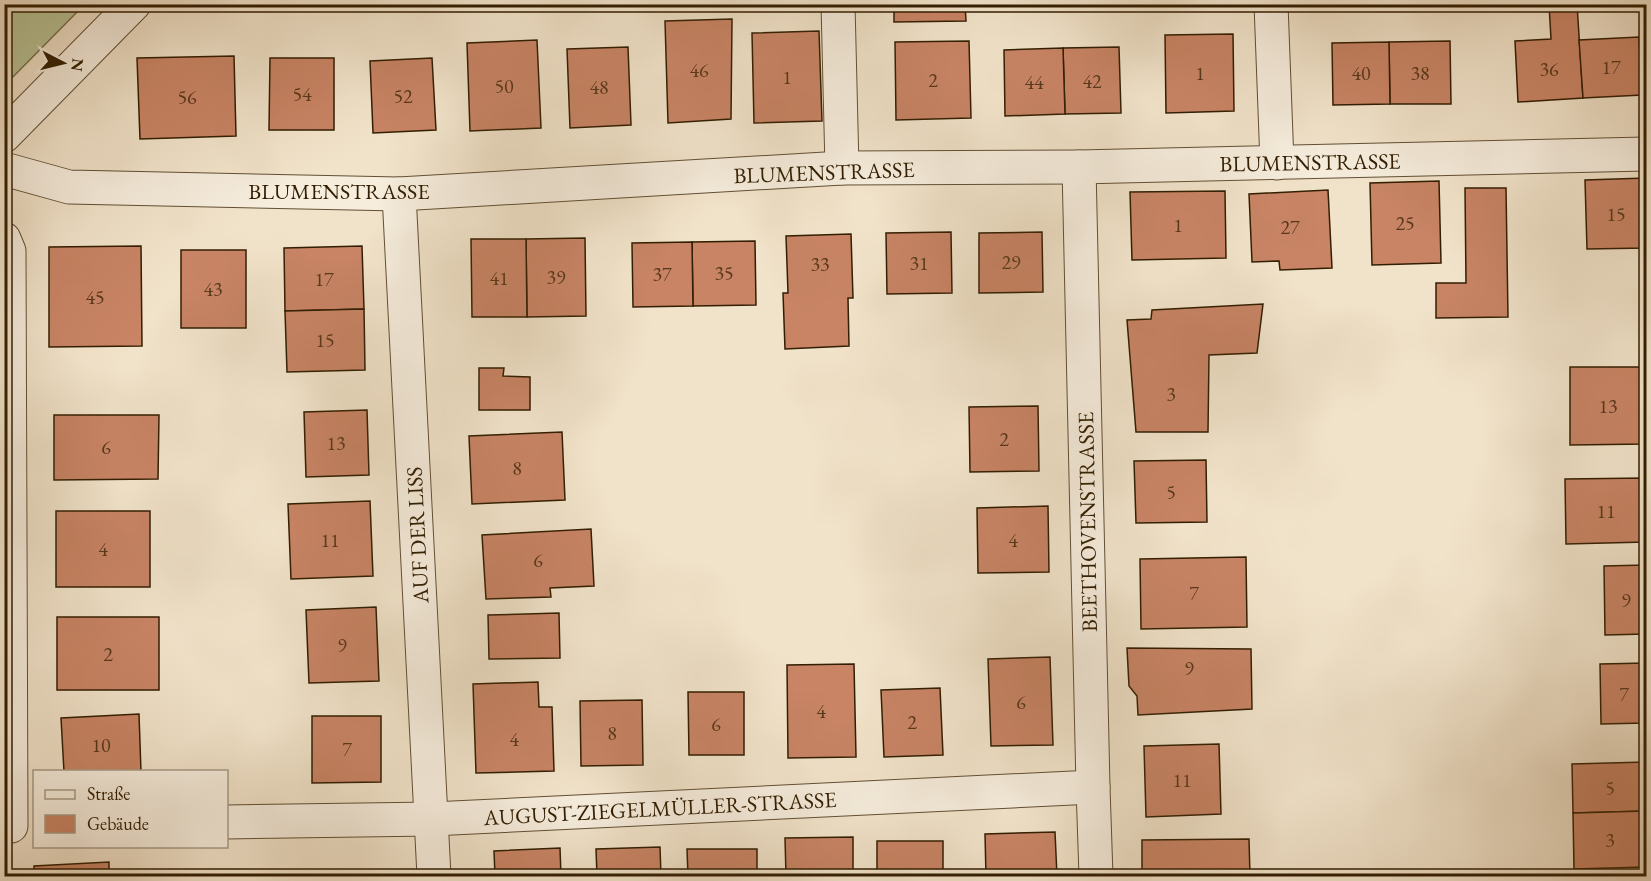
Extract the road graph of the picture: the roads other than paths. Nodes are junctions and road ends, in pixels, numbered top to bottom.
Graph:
1 (134, 4) edge
2 (838, 4) edge
3 (1271, 4) edge
4 (4, 136) edge
5 (1647, 154) edge
6 (1277, 163) junction
7 (1079, 167) junction
8 (842, 168) junction
9 (4, 169) edge
10 (399, 194) junction
11 (4, 239) edge
12 (1093, 787) junction
13 (432, 819) junction
14 (228, 822) edge
15 (17, 826) edge
16 (434, 876) edge
17 (1096, 876) edge

1 - 4 street
2 - 8 street
3 - 6 street
5 - 6 street, BLUMENSTRASSE
6 - 7 street, BLUMENSTRASSE
7 - 8 street, BLUMENSTRASSE
7 - 12 street, BEETHOVENSTRASSE
8 - 10 street, BLUMENSTRASSE
9 - 10 street, BLUMENSTRASSE
10 - 13 street, AUF DER LISS
11 - 15 street
12 - 13 street, AUGUST-ZIEGELMÜLLER-STRASSE
12 - 17 street, BEETHOVENSTRASSE
13 - 14 street, AUGUST-ZIEGELMÜLLER-STRASSE
13 - 16 street, AUF DER LISS

